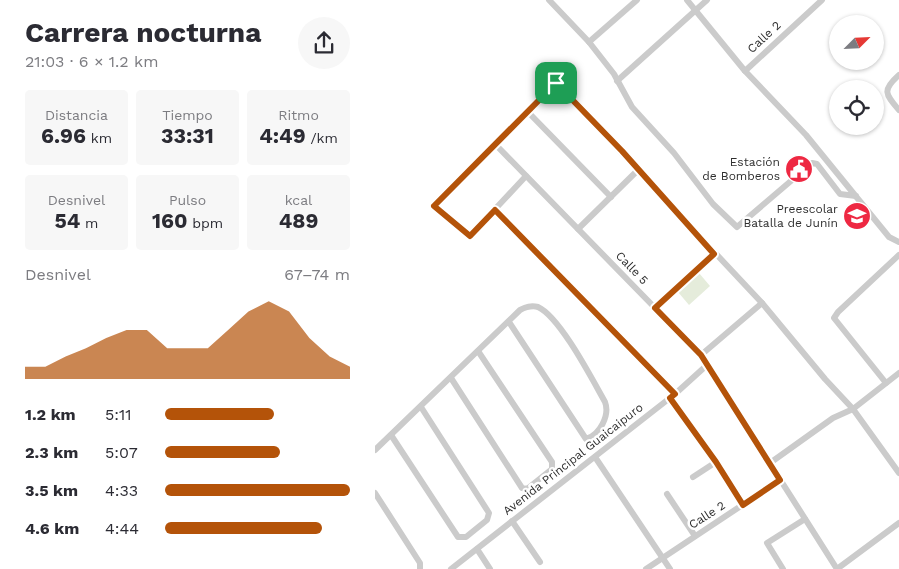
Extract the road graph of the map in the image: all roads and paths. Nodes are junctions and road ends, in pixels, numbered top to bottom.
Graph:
1 (549, 0) edge
2 (637, 0) edge
3 (687, 0) edge
4 (707, 0) edge
5 (821, 0) edge
6 (695, 10) junction
7 (589, 42) junction
8 (745, 70) junction
9 (899, 75) edge
10 (617, 81) junction
11 (899, 110) edge
12 (527, 112) junction
13 (495, 144) junction
14 (638, 170) junction
15 (527, 176) junction
16 (856, 196) junction
17 (611, 197) junction
18 (495, 210) junction
19 (578, 229) junction
20 (899, 242) edge
21 (714, 254) junction
22 (899, 255) edge
23 (762, 303) junction
24 (655, 308) junction
25 (509, 322) junction
26 (478, 351) junction
27 (701, 355) junction
28 (707, 365) junction
29 (898, 375) edge
30 (451, 378) junction
31 (886, 382) junction
32 (673, 396) junction
33 (421, 407) junction
34 (853, 409) junction
35 (391, 435) junction
36 (375, 450) edge
37 (595, 456) junction
38 (716, 462) junction
39 (769, 463) junction
40 (899, 472) edge
41 (693, 477) dead end
42 (780, 480) junction
43 (375, 493) edge
44 (667, 494) dead end
45 (743, 505) junction
46 (805, 519) junction
47 (512, 522) junction
48 (899, 523) edge
49 (695, 536) junction
50 (477, 549) junction
51 (662, 558) junction
52 (540, 562) dead end
53 (420, 569) edge
54 (451, 569) edge
55 (490, 569) edge
56 (646, 569) edge
57 (670, 569) edge
58 (783, 569) edge
59 (837, 569) edge

1 - 7 street
2 - 7 street
3 - 6 street
4 - 6 street
5 - 8 street, Calle 2
6 - 8 street
6 - 10 street
7 - 10 street
8 - 16 street
9 - 11 street
10 - 16 street
12 - 13 street
12 - 14 street
12 - 17 street
13 - 15 street, Calle 5
13 - 18 street
14 - 17 street
14 - 21 street
15 - 18 street
15 - 19 street, Calle 5
16 - 20 street
17 - 19 street
18 - 32 street
19 - 24 street, Calle 5
21 - 23 street
21 - 24 street
22 - 31 street
23 - 27 street
23 - 34 street
24 - 27 street, Calle 5
25 - 25 street
25 - 26 street
26 - 30 street
26 - 30 street
27 - 28 street, Calle 5
28 - 32 street, Avenida Principal Guaicaipuro
28 - 39 street, Calle 5
29 - 31 street
30 - 33 street
31 - 34 street
32 - 37 street, Avenida Principal Guaicaipuro
32 - 38 street
33 - 35 street
33 - 35 street
34 - 39 street
34 - 40 street
35 - 36 street
37 - 47 street, Avenida Principal Guaicaipuro
37 - 51 street
38 - 41 street
38 - 45 street
39 - 42 street, Calle 5
42 - 45 street, Calle 2
42 - 46 street, Calle 5
43 - 53 street
44 - 49 street
45 - 49 street, Calle 2
46 - 58 street
46 - 59 street, Calle 5
47 - 50 street, Avenida Principal Guaicaipuro
47 - 52 street
48 - 59 street
49 - 51 street, Calle 2
50 - 54 street, Avenida Principal Guaicaipuro
50 - 55 street
51 - 56 street, Calle 2
51 - 57 street

